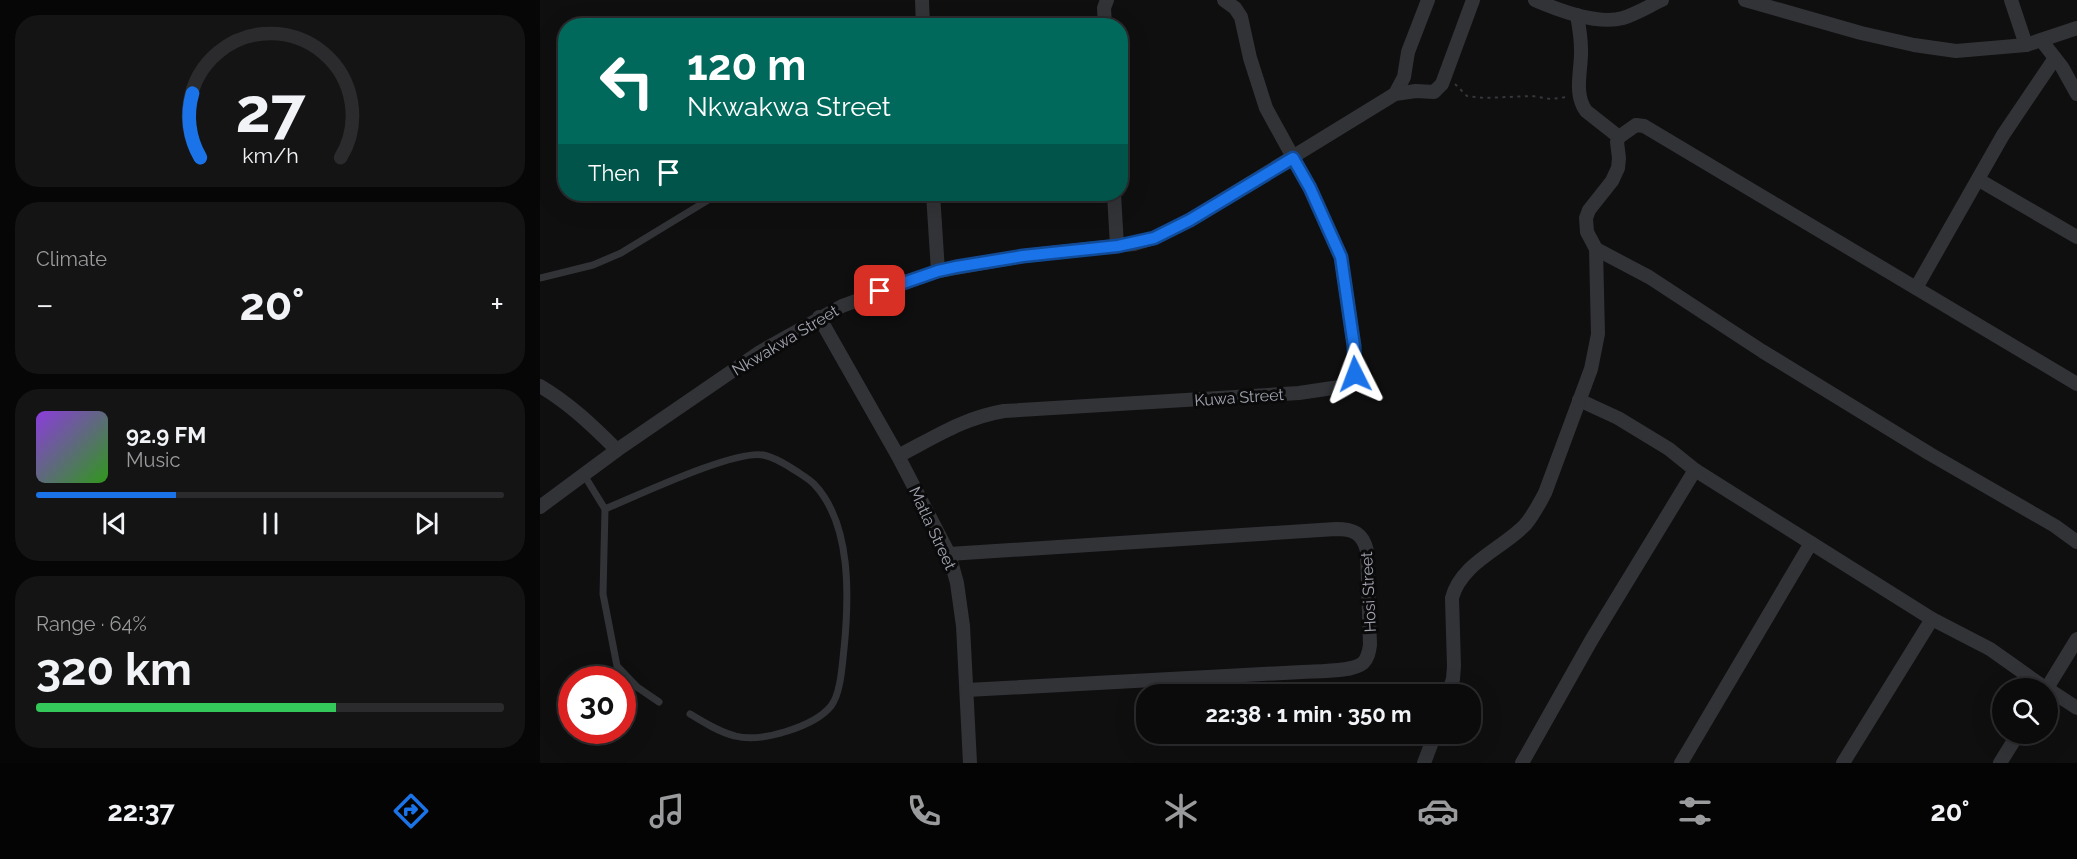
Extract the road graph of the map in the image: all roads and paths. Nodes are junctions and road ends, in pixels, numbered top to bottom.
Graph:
1 (922, 0) edge
2 (1107, 0) edge
3 (1224, 0) edge
4 (1428, 0) edge
5 (1473, 0) edge
6 (1535, 0) edge
7 (1662, 0) edge
8 (1745, 0) edge
9 (2011, 0) edge
10 (1577, 15) junction
11 (923, 18) edge
12 (1105, 18) edge
13 (2077, 28) edge
14 (2041, 40) junction
15 (2026, 45) junction
16 (2055, 58) junction
17 (1446, 72) junction
18 (1395, 94) junction
19 (2077, 94) edge
20 (1579, 96) junction
21 (1619, 137) junction
22 (1293, 158) junction
23 (1979, 180) junction
24 (706, 201) edge
25 (933, 201) edge
26 (1115, 201) edge
27 (2077, 237) edge
28 (1118, 246) junction
29 (1596, 249) junction
30 (938, 271) junction
31 (540, 278) edge
32 (1916, 288) junction
33 (819, 317) junction
34 (2077, 384) edge
35 (540, 386) edge
36 (1579, 400) junction
37 (616, 450) junction
38 (898, 456) junction
39 (1695, 470) junction
40 (584, 475) junction
41 (540, 507) edge
42 (606, 509) junction
43 (2077, 542) edge
44 (1811, 543) junction
45 (949, 554) junction
46 (1932, 619) junction
47 (2077, 639) edge
48 (2031, 678) edge
49 (2053, 678) edge
50 (1451, 684) edge
51 (967, 690) junction
52 (2058, 696) edge
53 (659, 702) dead end
54 (2077, 708) edge
55 (690, 714) dead end
56 (1431, 744) edge
57 (2012, 744) edge
58 (970, 763) edge
59 (1424, 763) edge
60 (1522, 763) edge
61 (1681, 763) edge
62 (1842, 763) edge
63 (2000, 763) edge

1 - 11 street
2 - 12 street
3 - 22 street
4 - 18 street
5 - 17 street
6 - 10 street
7 - 10 street
8 - 15 street
9 - 15 street
10 - 20 street
13 - 14 street
14 - 15 street
14 - 16 street
16 - 19 street
16 - 23 street
17 - 18 street
17 - 20 path
18 - 22 street, Nkwakwa Street
20 - 21 street
21 - 29 street
21 - 32 street
22 - 28 street, Nkwakwa Street
22 - 38 street, Kuwa Street
23 - 27 street
23 - 32 street
24 - 31 lane
25 - 30 street
26 - 28 street
28 - 30 street, Nkwakwa Street
29 - 36 street
29 - 43 street
30 - 33 street, Nkwakwa Street
32 - 34 street
33 - 37 street, Nkwakwa Street
33 - 38 street, Matla Street
35 - 37 street
36 - 39 street
36 - 50 street
37 - 40 street, Nkwakwa Street
38 - 45 street, Matla Street
39 - 44 street
39 - 60 street
40 - 41 street, Nkwakwa Street
40 - 42 lane
42 - 53 lane
42 - 55 lane
44 - 46 street
44 - 61 street
45 - 51 street, Matla Street
45 - 51 street, Hosi Street
46 - 48 street
46 - 62 street
47 - 49 street
51 - 58 street, Matla Street
52 - 54 street
56 - 59 street
57 - 63 street

